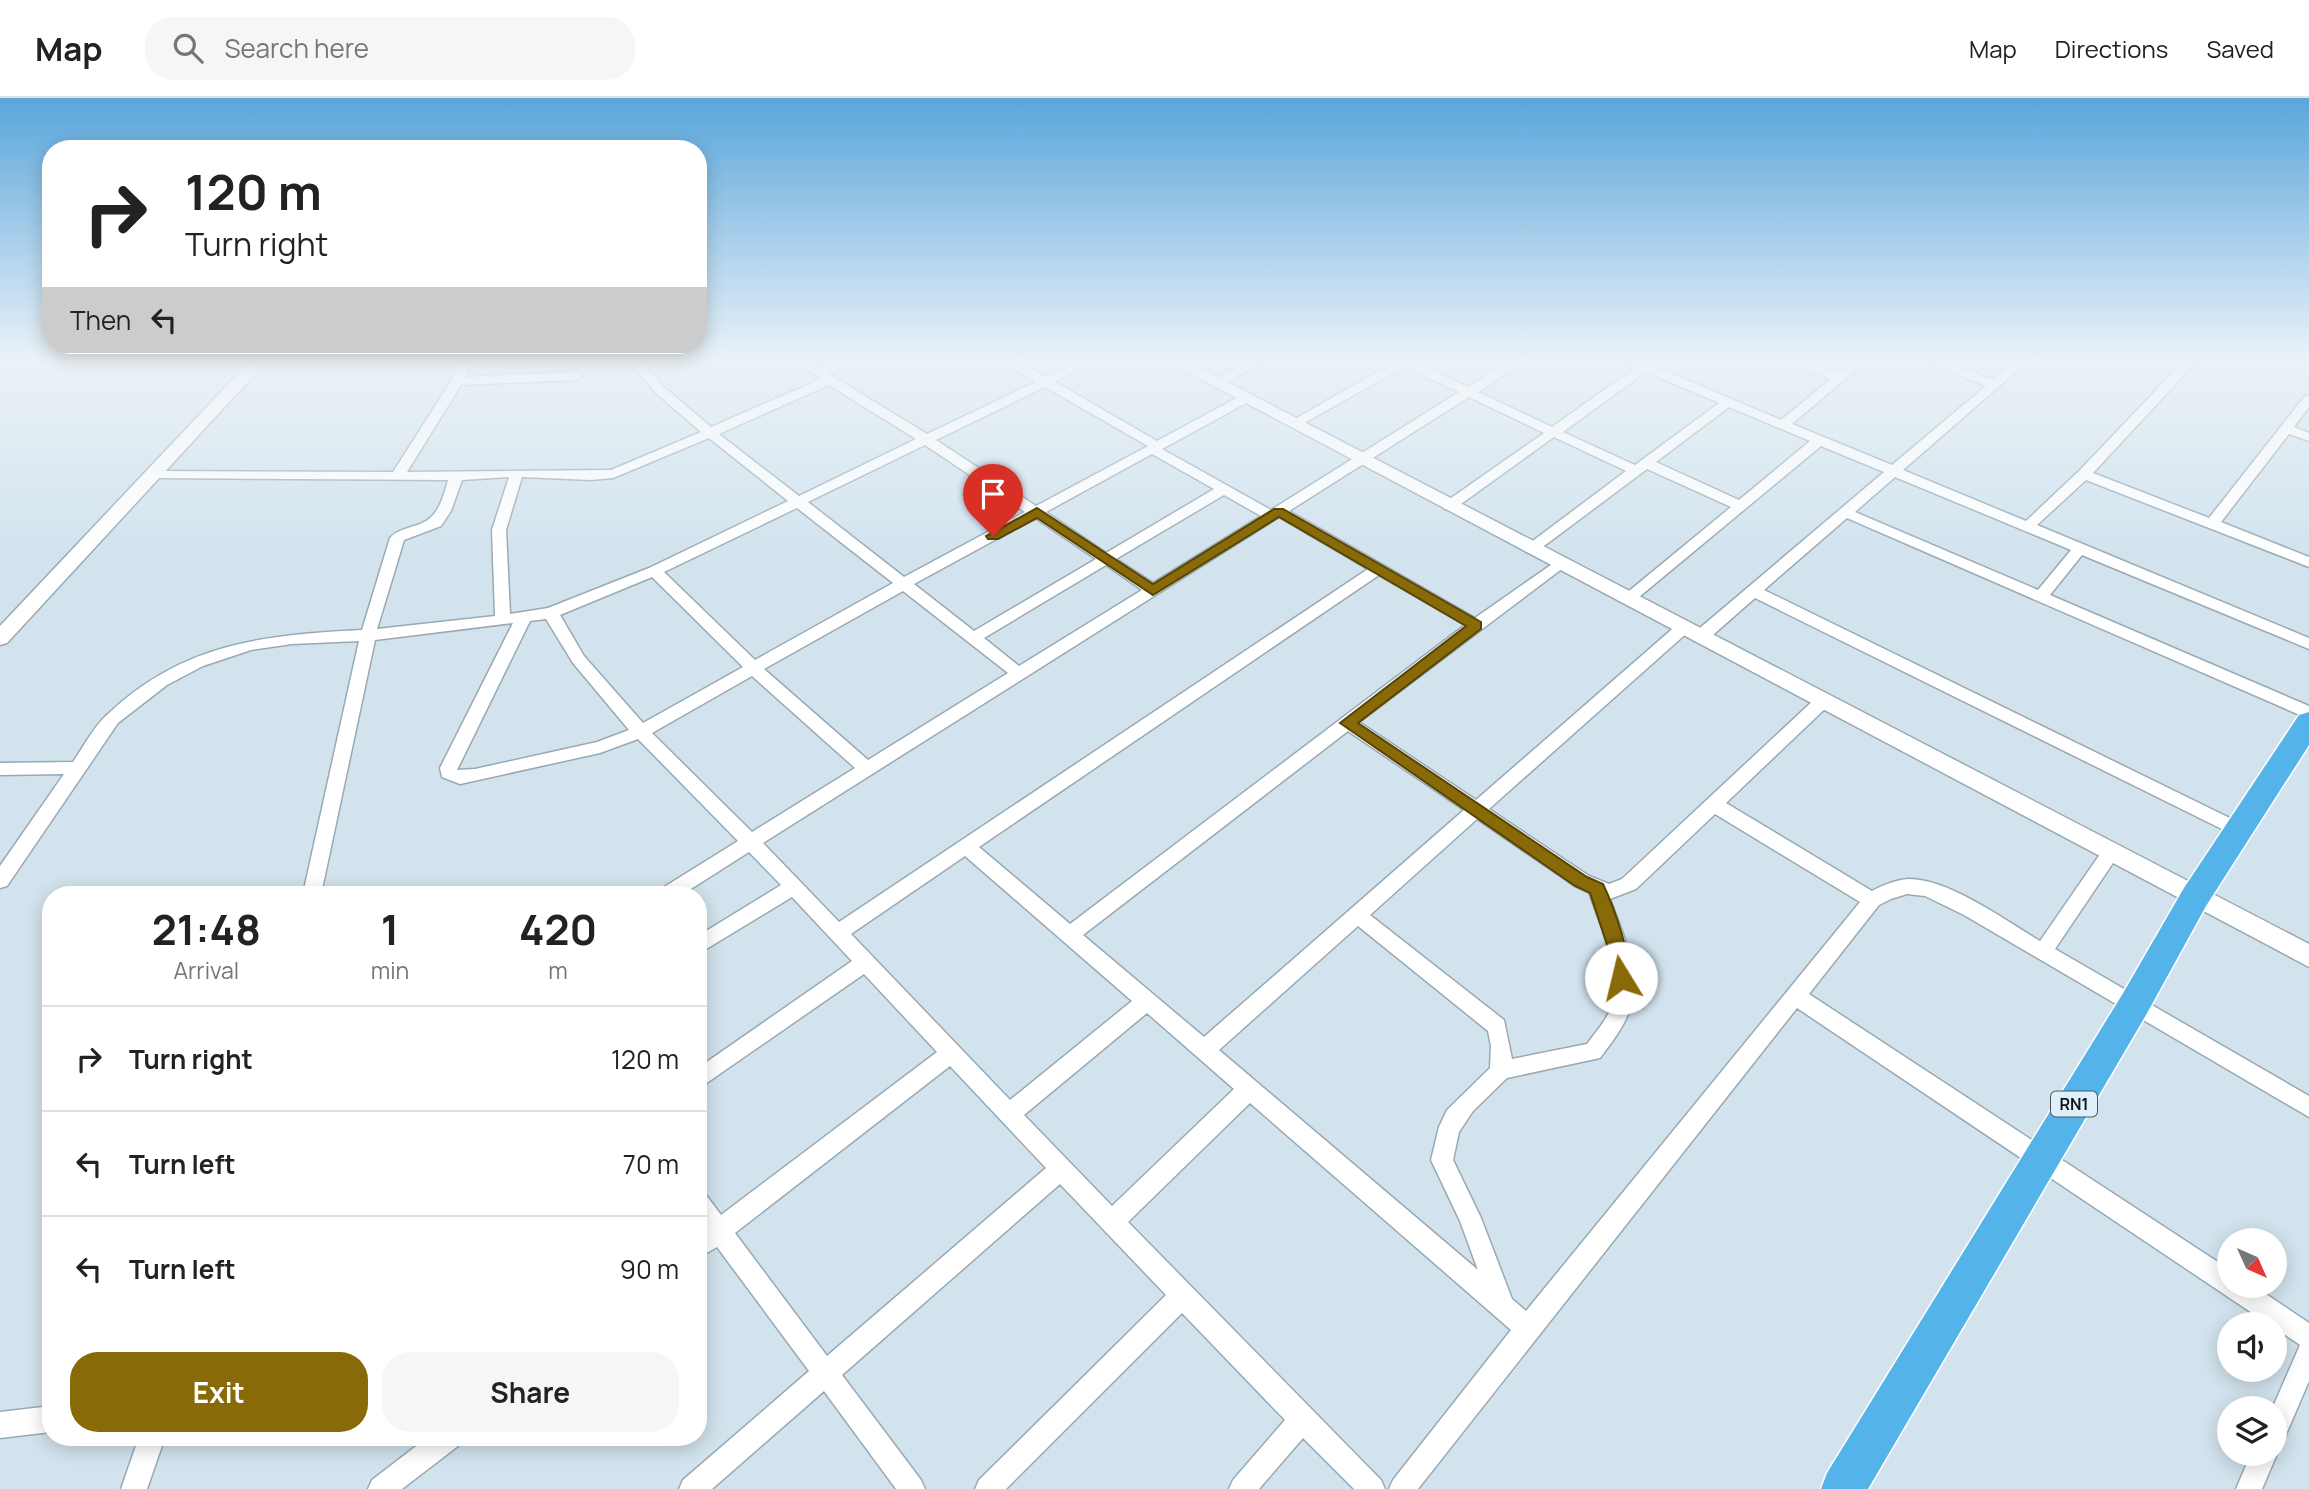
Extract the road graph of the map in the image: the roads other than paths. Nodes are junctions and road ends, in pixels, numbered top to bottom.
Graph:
1 (199, 426) edge
2 (429, 426) edge
3 (702, 426) edge
4 (724, 426) edge
5 (904, 426) edge
6 (953, 426) edge
7 (1118, 426) edge
8 (1196, 426) edge
9 (1298, 426) edge
10 (1414, 426) edge
11 (1540, 426) edge
12 (1562, 426) edge
13 (1696, 426) edge
14 (1785, 426) edge
15 (1946, 426) edge
16 (2130, 426) edge
17 (2289, 426) edge
18 (2287, 429) junction
19 (1553, 432) junction
20 (710, 433) junction
21 (2309, 437) edge
22 (925, 439) junction
23 (1820, 440) junction
24 (1155, 448) junction
25 (1362, 459) junction
26 (1641, 467) junction
27 (1893, 471) junction
28 (517, 473) junction
29 (154, 474) junction
30 (2084, 474) junction
31 (398, 475) junction
32 (456, 476) junction
33 (1224, 489) junction
34 (798, 501) junction
35 (1449, 506) junction
36 (1741, 506) junction
37 (1037, 512) junction
38 (1844, 512) junction
39 (1275, 513) junction
40 (2212, 524) junction
41 (2026, 528) junction
42 (1531, 549) junction
43 (2078, 550) junction
44 (1107, 558) junction
45 (2309, 562) edge
46 (1560, 565) junction
47 (1378, 569) junction
48 (654, 571) junction
49 (905, 583) junction
50 (1153, 590) junction
51 (1754, 591) junction
52 (2039, 598) junction
53 (1628, 599) junction
54 (551, 613) junction
55 (524, 617) junction
56 (503, 620) junction
57 (1476, 625) junction
58 (1692, 633) junction
59 (368, 635) junction
60 (0, 638) edge
61 (973, 638) junction
62 (2309, 644) edge
63 (753, 668) junction
64 (1019, 674) junction
65 (1824, 701) junction
66 (2309, 713) edge
67 (2309, 722) edge
68 (1348, 723) junction
69 (640, 732) junction
70 (78, 768) junction
71 (0, 769) edge
72 (867, 769) junction
73 (1714, 805) junction
74 (1475, 810) junction
75 (2238, 830) junction
76 (751, 842) junction
77 (967, 847) junction
78 (2110, 852) junction
79 (0, 881) edge
80 (314, 886) edge
81 (681, 886) edge
82 (793, 887) junction
83 (1597, 889) junction
84 (2195, 897) junction
85 (1872, 900) junction
86 (1357, 915) junction
87 (837, 933) junction
88 (1069, 935) junction
89 (707, 940) edge
90 (2043, 952) junction
91 (2309, 956) edge
92 (865, 962) junction
93 (1796, 996) junction
94 (1147, 1001) junction
95 (2134, 1005) junction
96 (1204, 1050) junction
97 (952, 1054) junction
98 (1502, 1070) junction
99 (707, 1074) edge
100 (1249, 1089) junction
101 (2309, 1107) edge
102 (1009, 1114) junction
103 (2041, 1159) junction
104 (1061, 1169) junction
105 (707, 1214) edge
106 (1111, 1222) junction
107 (720, 1231) junction
108 (707, 1240) edge
109 (2217, 1276) edge
110 (1183, 1295) junction
111 (2250, 1298) edge
112 (1504, 1307) junction
113 (1528, 1328) junction
114 (2309, 1337) edge
115 (2309, 1353) edge
116 (826, 1373) junction
117 (2287, 1403) edge
118 (42, 1420) edge
119 (1302, 1420) junction
120 (0, 1425) edge
121 (149, 1446) edge
122 (437, 1446) edge
123 (2259, 1466) edge
124 (134, 1489) edge
125 (380, 1489) edge
126 (692, 1489) edge
127 (912, 1489) edge
128 (988, 1489) edge
129 (1242, 1489) edge
130 (1372, 1489) edge
131 (1402, 1489) edge
132 (1843, 1489) edge
133 (2249, 1489) edge

1 - 29 street
2 - 31 street
3 - 20 street
4 - 20 street
5 - 22 street
6 - 22 street
7 - 24 street
8 - 24 street
9 - 25 street
10 - 25 street
11 - 19 street
12 - 19 street
13 - 26 street
14 - 23 street
15 - 27 street
16 - 30 street
17 - 18 street
18 - 21 street
18 - 40 street
19 - 26 street
19 - 35 street
20 - 28 street
20 - 34 street
22 - 34 street
22 - 37 street
23 - 27 street
23 - 36 street
24 - 33 street
24 - 37 street
25 - 35 street
25 - 39 street
26 - 36 street
26 - 42 street
27 - 38 street
27 - 41 street
28 - 32 street
28 - 56 street
29 - 31 street
29 - 60 street
30 - 40 street
30 - 41 street
31 - 32 street
32 - 59 street
33 - 39 street
33 - 44 street
34 - 48 street
34 - 49 street
35 - 42 street
36 - 53 street
37 - 44 street
37 - 49 street
38 - 51 street
38 - 52 street
39 - 47 street
39 - 50 street
40 - 45 street
41 - 43 street
42 - 46 street
43 - 52 street
43 - 62 street
44 - 50 street
44 - 61 street
46 - 53 street
46 - 57 street
47 - 57 street
47 - 77 street
48 - 54 street
48 - 63 street
49 - 61 street
49 - 63 street
50 - 64 street
51 - 58 street
51 - 75 street
52 - 66 street
53 - 58 street
54 - 55 street
54 - 69 street
55 - 56 street
55 - 69 street
56 - 59 street
57 - 68 street
58 - 65 street
58 - 74 street
59 - 70 street
59 - 80 street
61 - 64 street
63 - 69 street
63 - 72 street
64 - 72 street
65 - 73 street
65 - 78 street
67 - 75 highway, RN1
68 - 74 street
68 - 88 street
69 - 76 street
70 - 71 street
70 - 79 street
72 - 76 street
73 - 83 street
73 - 85 street
74 - 83 street
74 - 86 street
75 - 84 highway, RN1
76 - 81 street
76 - 82 street
77 - 87 street
77 - 88 street
78 - 84 street
78 - 90 street
82 - 87 street
82 - 89 street
83 - 98 street
84 - 91 street
84 - 95 highway, RN1
85 - 90 street
85 - 93 street
86 - 96 street
86 - 98 street
87 - 92 street
88 - 94 street
90 - 95 street
92 - 97 street
92 - 99 street
93 - 103 street
93 - 113 street
94 - 96 street
94 - 102 street
95 - 101 street
95 - 103 highway, RN1
96 - 100 street
97 - 102 street
97 - 107 street
98 - 112 street
100 - 106 street
100 - 112 street
102 - 104 street
103 - 109 street
103 - 132 highway, RN1
104 - 106 street
104 - 116 street
105 - 107 street
106 - 110 street
107 - 108 street
107 - 116 street
110 - 119 street
110 - 128 street
111 - 114 street
112 - 113 street
113 - 131 street
115 - 117 street
116 - 126 street
116 - 127 street
118 - 120 street
119 - 129 street
119 - 130 street
121 - 124 street
122 - 125 street
123 - 133 street

